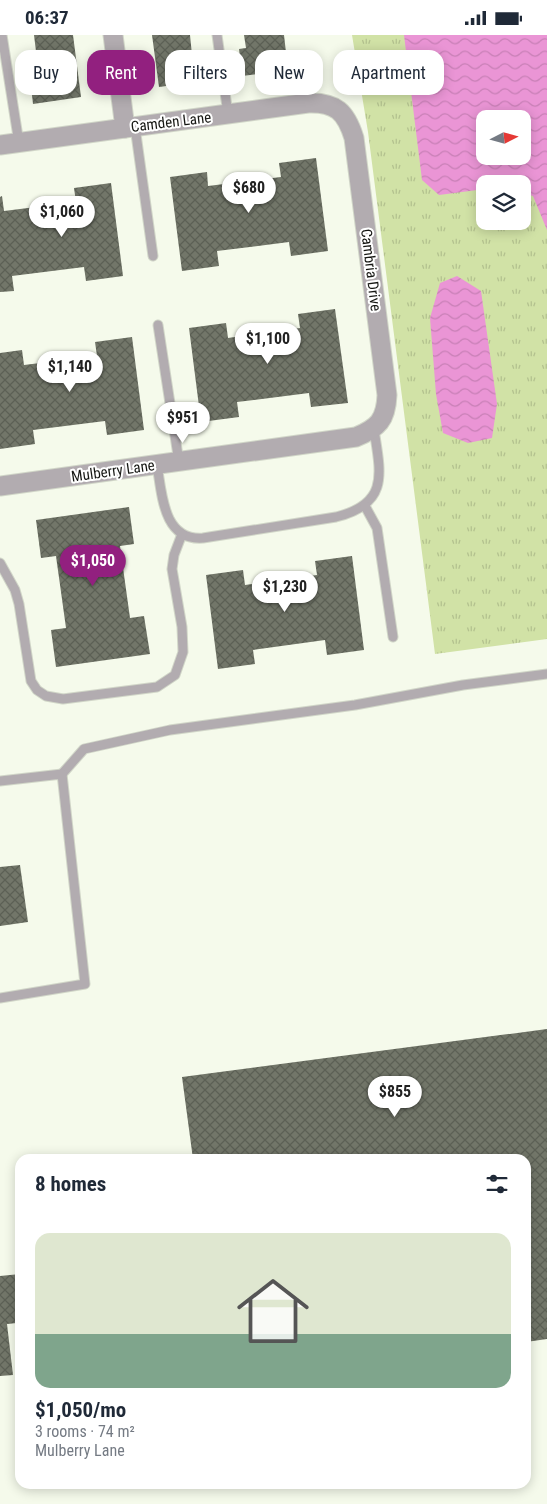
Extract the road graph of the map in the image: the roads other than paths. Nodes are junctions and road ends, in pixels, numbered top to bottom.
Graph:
1 (2, 35) edge
2 (113, 35) edge
3 (218, 35) edge
4 (340, 111) joint
5 (228, 115) junction
6 (130, 127) junction
7 (19, 143) junction
8 (0, 145) edge
9 (153, 256) dead end
10 (158, 325) dead end
11 (374, 430) junction
12 (178, 462) junction
13 (157, 465) junction
14 (0, 486) edge
15 (365, 505) junction
16 (182, 534) junction
17 (0, 563) edge
18 (393, 637) dead end
19 (547, 674) edge
20 (62, 774) junction
21 (0, 781) edge
22 (0, 998) edge

1 - 7 lane
2 - 6 street
3 - 5 lane
4 - 5 street, Camden Lane
4 - 11 street, Cambria Drive
5 - 6 street, Camden Lane
6 - 7 street, Camden Lane
6 - 9 lane
7 - 8 street, Camden Lane
10 - 12 lane
11 - 12 street, Mulberry Lane
11 - 15 lane
12 - 13 street, Mulberry Lane
13 - 14 street, Mulberry Lane
13 - 16 lane
15 - 16 lane
15 - 18 lane
16 - 17 lane
19 - 20 lane
20 - 21 lane
20 - 22 lane

